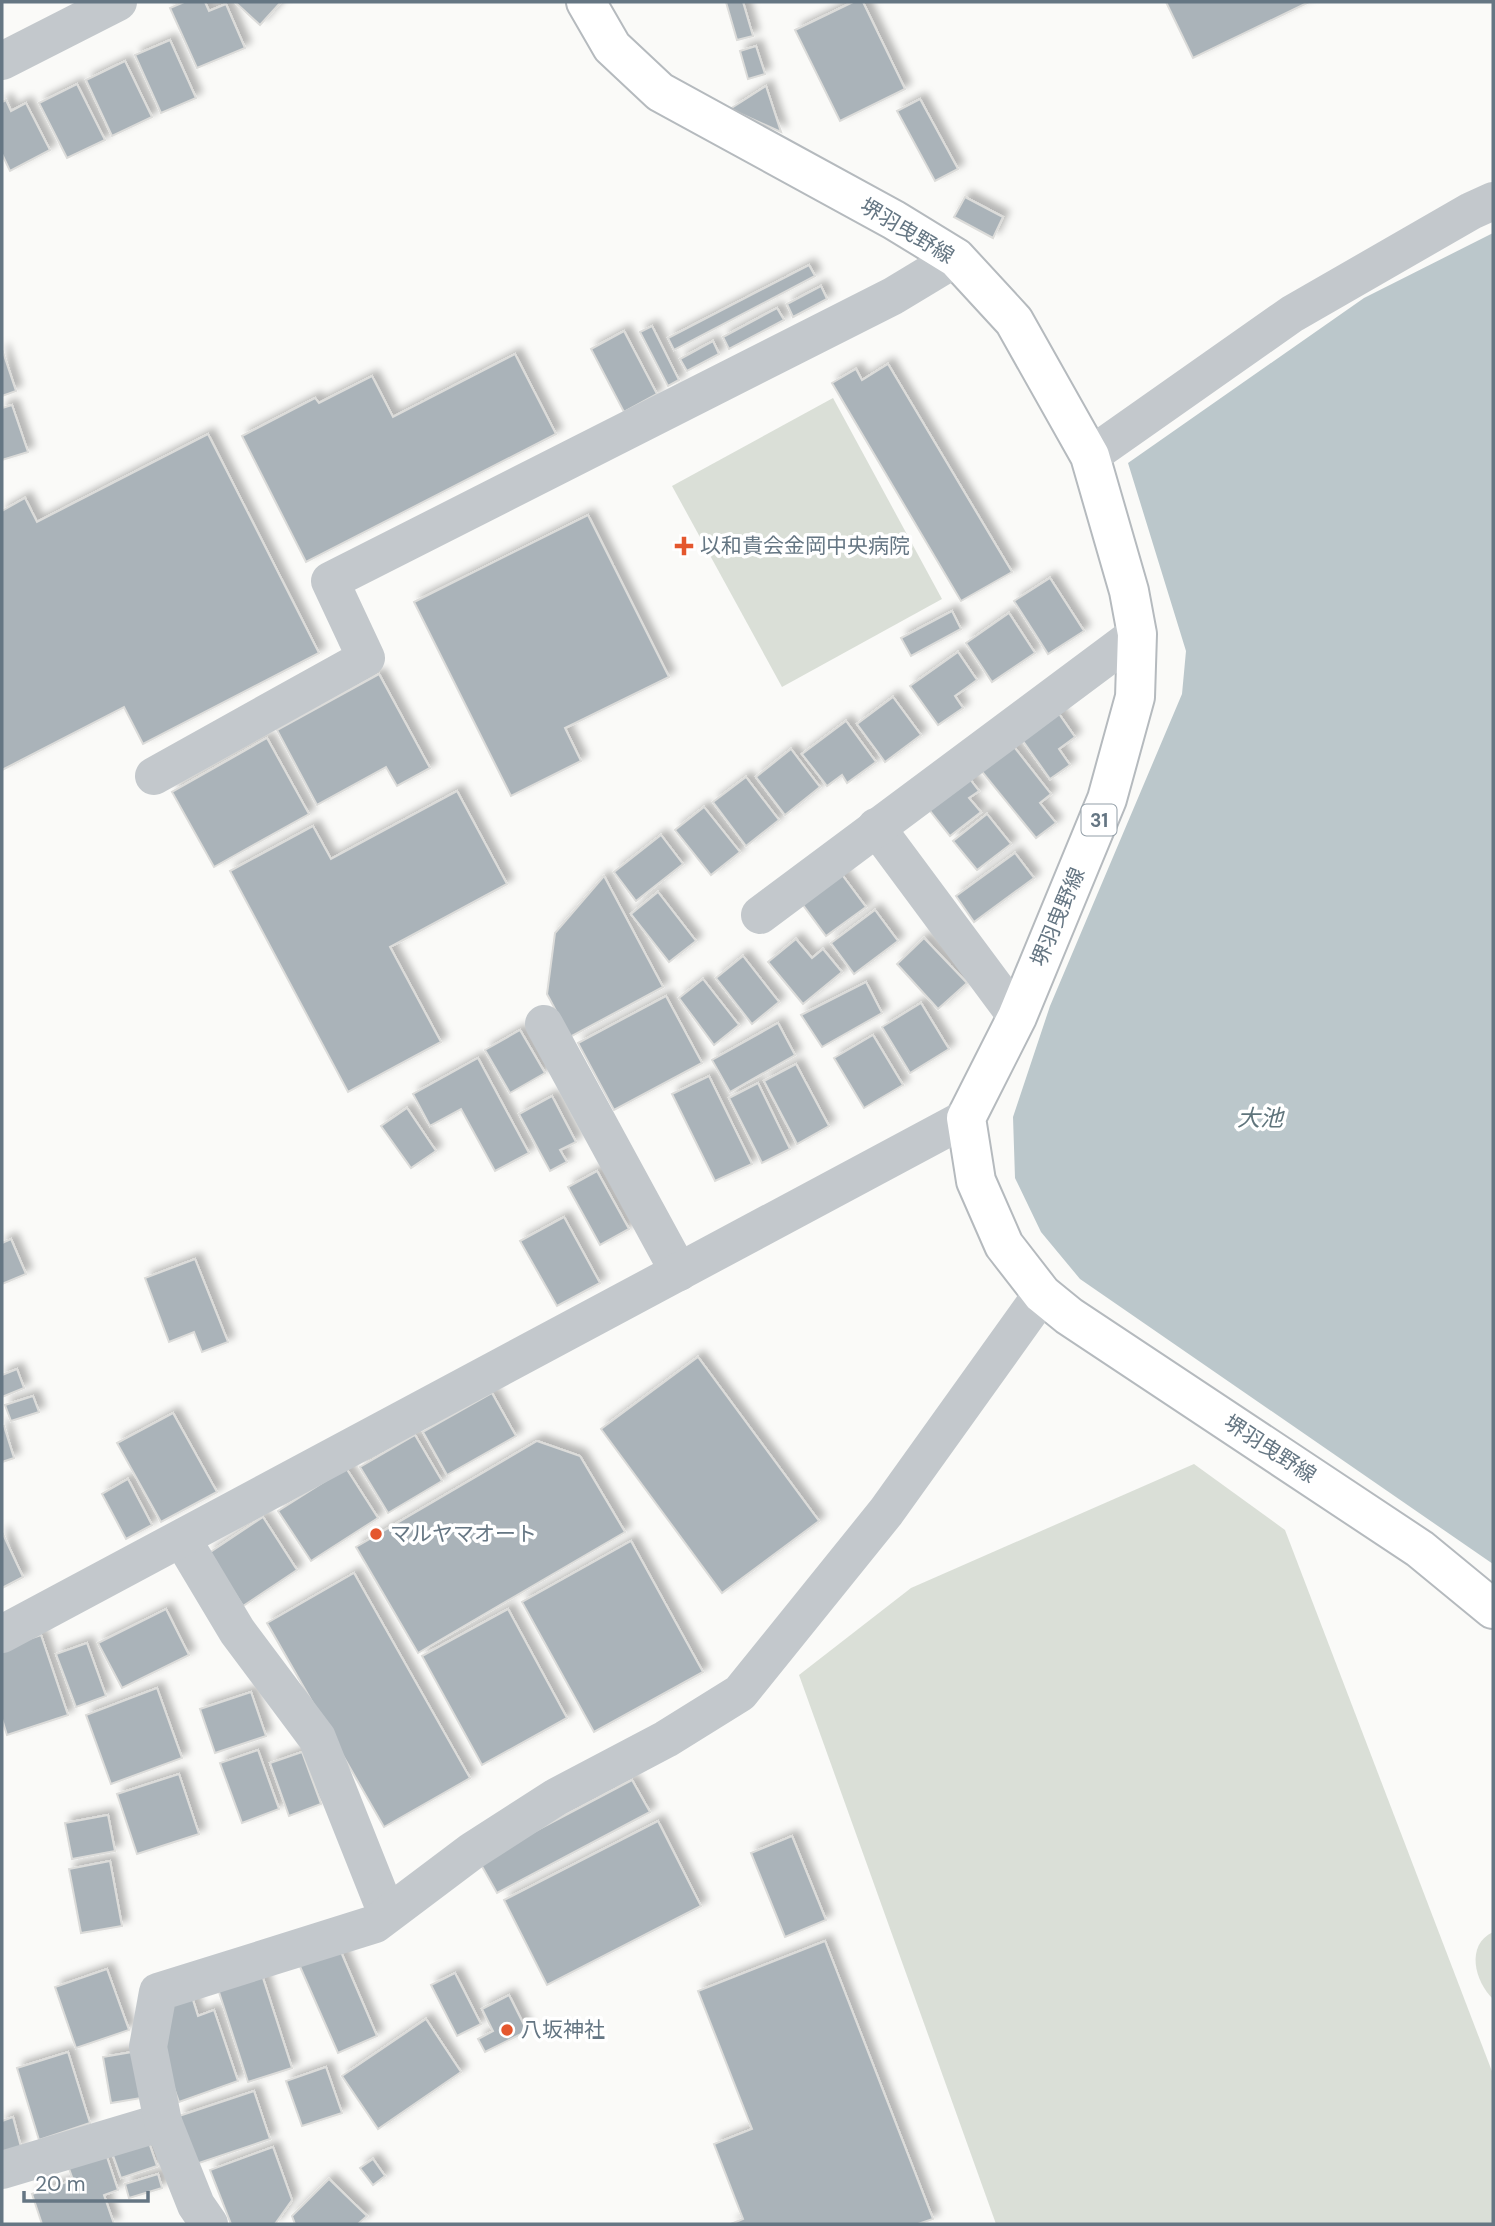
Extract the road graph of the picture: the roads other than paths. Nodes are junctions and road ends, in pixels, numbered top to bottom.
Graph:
1 (118, 2) edge
2 (586, 2) edge
3 (2, 61) edge
4 (1493, 201) edge
5 (956, 258) junction
6 (1090, 456) junction
7 (1137, 634) junction
8 (154, 776) dead end
9 (876, 827) junction
10 (760, 915) dead end
11 (1017, 1017) junction
12 (544, 1024) dead end
13 (966, 1118) junction
14 (679, 1272) junction
15 (1042, 1294) junction
16 (182, 1539) junction
17 (1493, 1609) edge
18 (2, 1634) edge
19 (387, 1914) junction
20 (163, 2122) junction
21 (2, 2170) edge
22 (209, 2224) edge

1 - 3 street
2 - 5 main road, 堺羽曳野線 / 31
4 - 6 street
5 - 6 main road, 堺羽曳野線 / 31
5 - 8 street
6 - 7 main road, 堺羽曳野線 / 31
7 - 9 street
7 - 11 main road, 堺羽曳野線 / 31
9 - 10 street
9 - 11 street
11 - 13 main road, 堺羽曳野線 / 31
12 - 14 street
13 - 14 street
13 - 15 main road, 堺羽曳野線
14 - 16 street
15 - 17 main road, 堺羽曳野線
15 - 19 street
16 - 18 street
16 - 19 street
19 - 20 street
20 - 21 street
20 - 22 street

